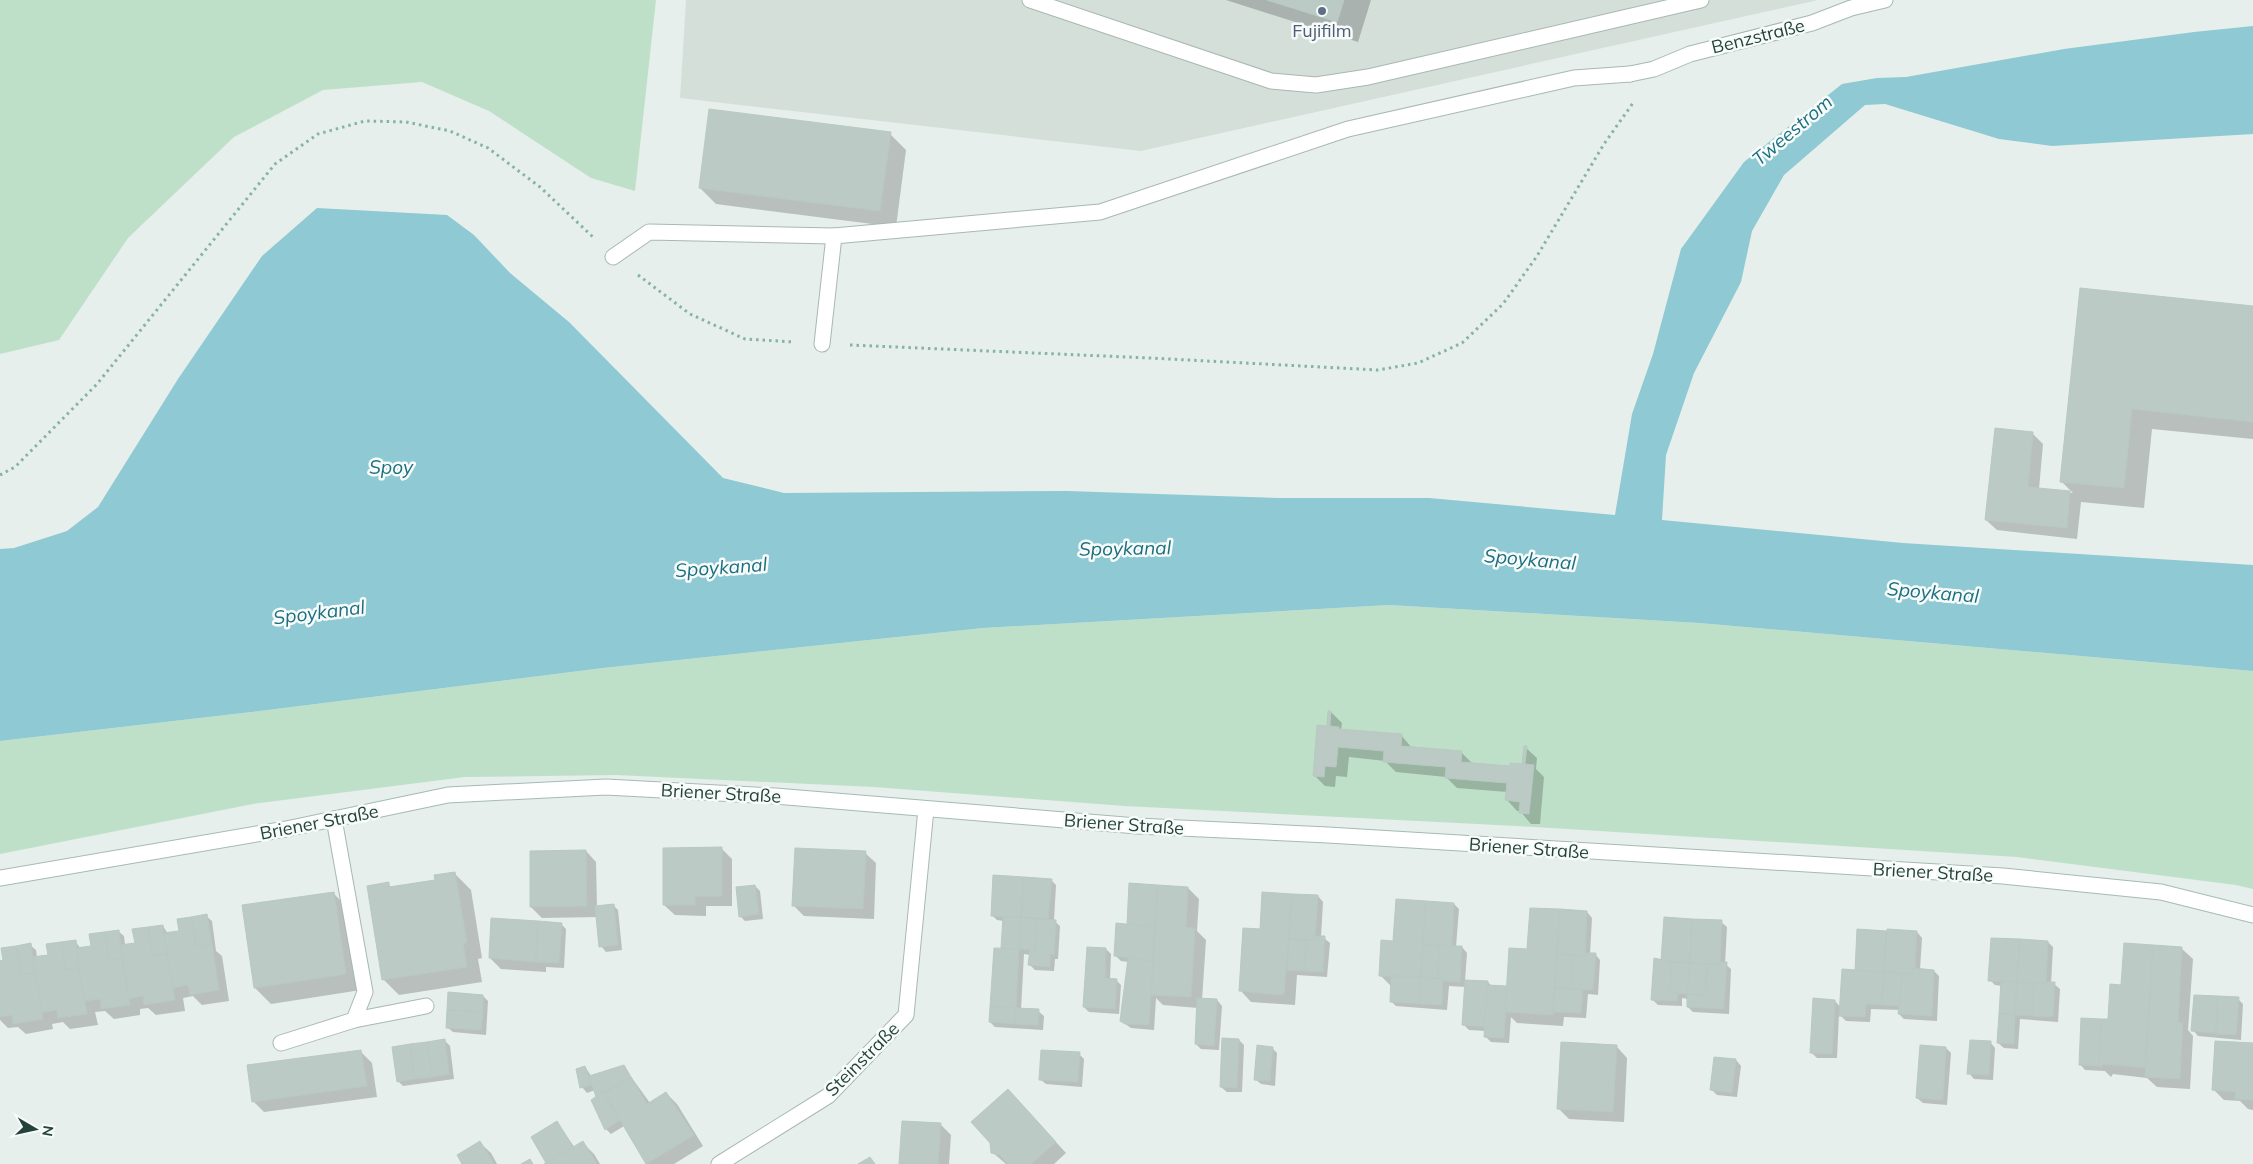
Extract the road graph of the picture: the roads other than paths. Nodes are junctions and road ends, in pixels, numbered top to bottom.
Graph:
1 (1030, 0) edge
2 (1701, 0) edge
3 (1885, 0) edge
4 (834, 236) junction
5 (613, 257) dead end
6 (822, 344) dead end
7 (926, 809) junction
8 (334, 819) junction
9 (0, 878) edge
10 (2253, 915) edge
11 (426, 1006) dead end
12 (354, 1020) junction
13 (281, 1043) dead end
14 (719, 1164) edge

1 - 2 street
3 - 4 street, Benzstraße
4 - 5 street, Benzstraße
4 - 6 street
7 - 8 street, Briener Straße
7 - 10 street, Briener Straße
7 - 14 street, Steinstraße
8 - 9 street, Briener Straße
8 - 12 street
11 - 12 street
12 - 13 street

